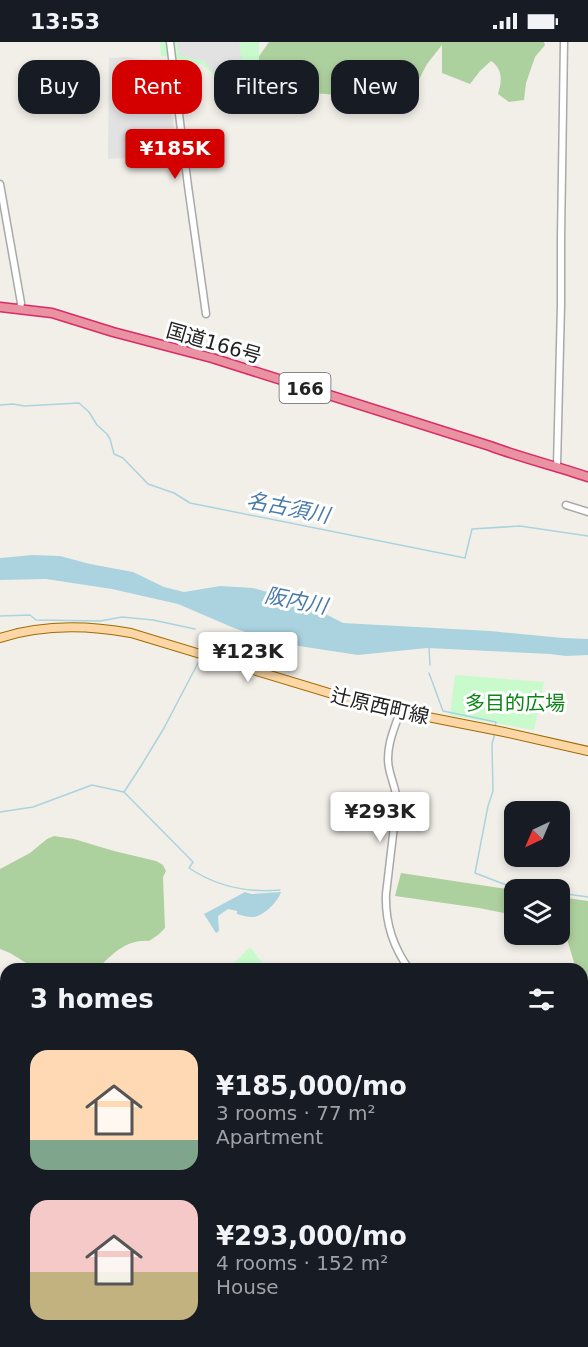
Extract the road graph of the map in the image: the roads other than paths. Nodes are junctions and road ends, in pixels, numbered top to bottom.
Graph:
1 (170, 42) edge
2 (564, 42) edge
3 (0, 184) edge
4 (0, 307) edge
5 (20, 308) junction
6 (206, 314) dead end
7 (557, 466) junction
8 (588, 477) edge
9 (566, 505) dead end
10 (588, 512) edge
11 (0, 638) edge
12 (399, 712) junction
13 (588, 751) edge
14 (405, 963) edge

1 - 6 street
2 - 7 street
3 - 5 street
4 - 5 highway, 国道166号 / 166
5 - 7 highway, 国道166号 / 166
7 - 8 highway, 国道166号 / 166
9 - 10 street
11 - 12 main road, 辻原西町線
12 - 13 main road, 辻原西町線
12 - 14 street

